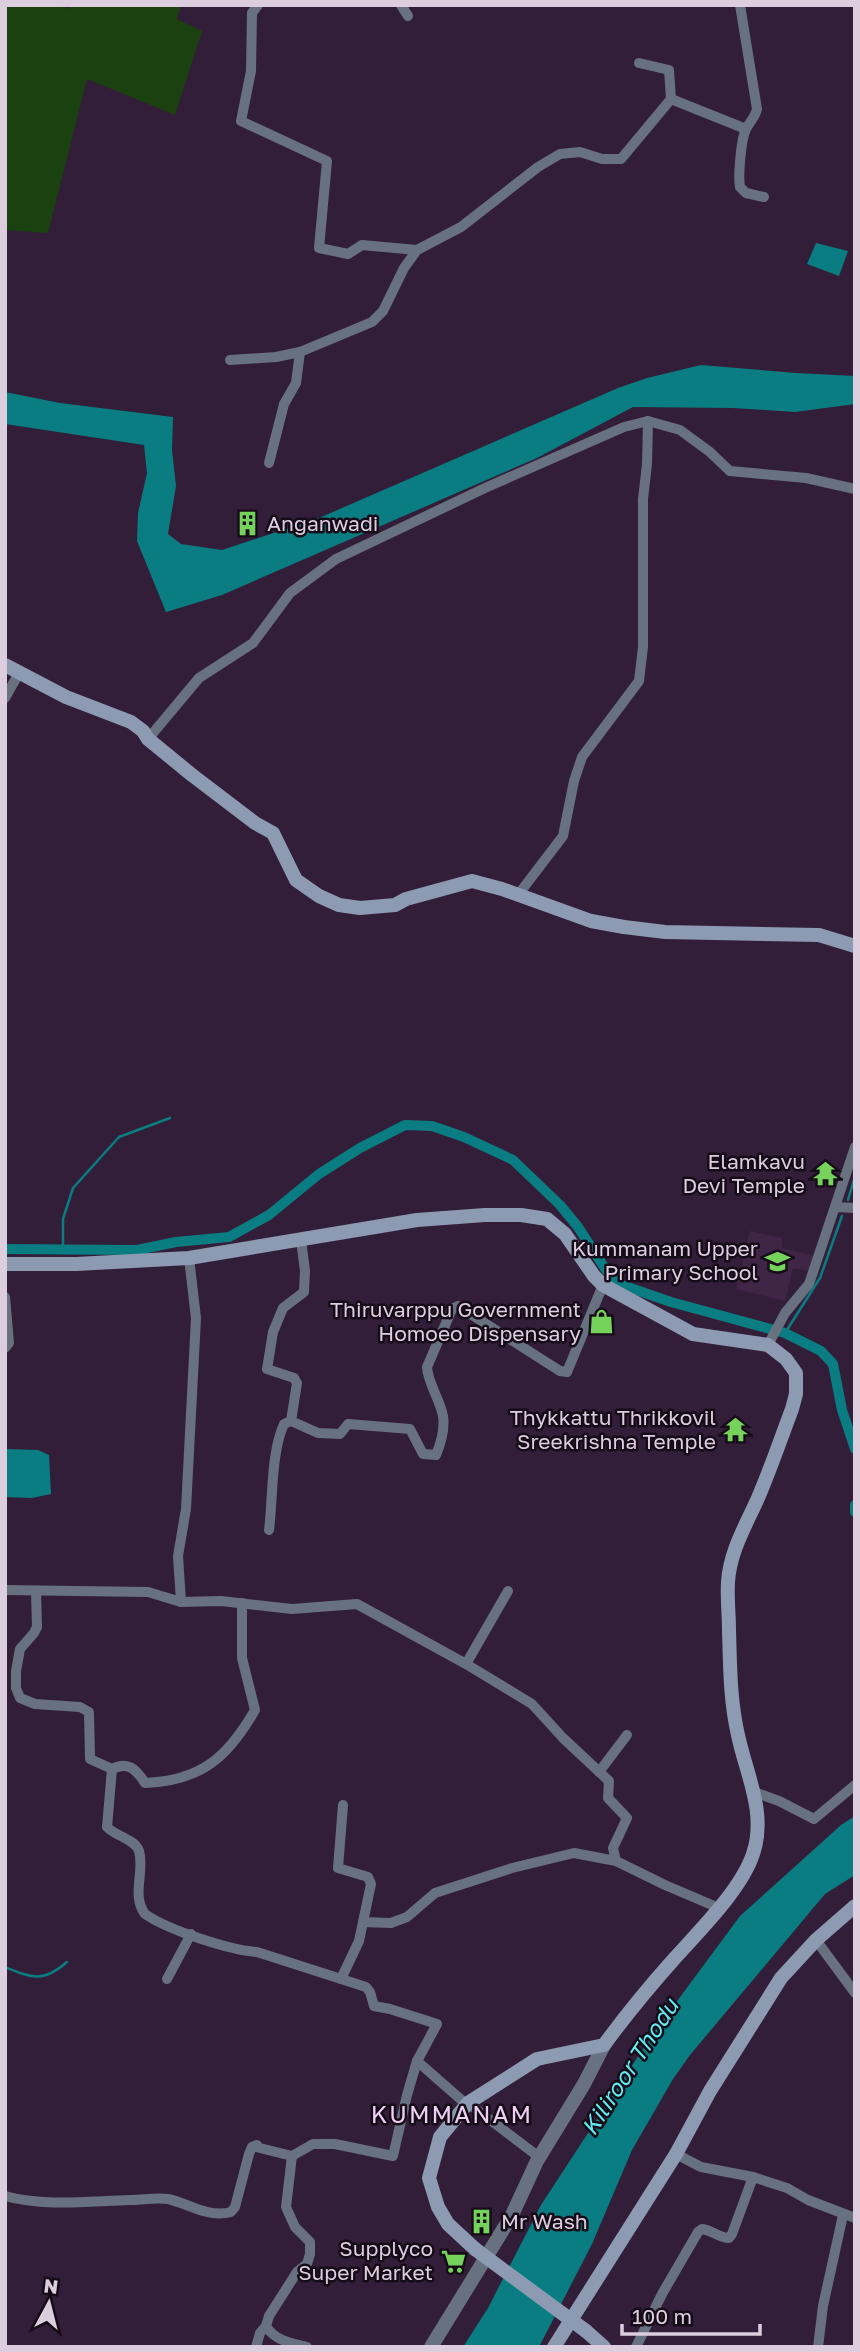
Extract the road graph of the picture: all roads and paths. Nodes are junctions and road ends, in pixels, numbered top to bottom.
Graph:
1 (258, 5) edge
2 (401, 5) edge
3 (740, 5) edge
4 (408, 16) dead end
5 (639, 62) dead end
6 (671, 99) junction
7 (746, 129) junction
8 (764, 197) dead end
9 (417, 250) junction
10 (300, 352) junction
11 (230, 360) dead end
12 (648, 421) junction
13 (269, 463) dead end
14 (855, 489) edge
15 (5, 665) edge
16 (19, 673) junction
17 (5, 698) edge
18 (148, 739) junction
19 (518, 895) junction
20 (855, 946) edge
21 (855, 1147) edge
22 (835, 1207) junction
23 (855, 1208) edge
24 (301, 1240) junction
25 (189, 1258) junction
26 (5, 1264) edge
27 (603, 1284) junction
28 (5, 1297) edge
29 (6, 1321) edge
30 (771, 1341) junction
31 (5, 1348) edge
32 (291, 1421) junction
33 (269, 1530) dead end
34 (5, 1590) edge
35 (36, 1591) junction
36 (508, 1591) dead end
37 (181, 1602) junction
38 (242, 1603) junction
39 (466, 1664) junction
40 (627, 1735) dead end
41 (112, 1769) junction
42 (599, 1772) junction
43 (855, 1785) edge
44 (754, 1792) junction
45 (343, 1805) dead end
46 (616, 1861) junction
47 (855, 1906) edge
48 (719, 1908) junction
49 (363, 1922) junction
50 (191, 1934) junction
51 (816, 1940) junction
52 (167, 1979) dead end
53 (341, 1979) junction
54 (855, 1993) edge
55 (604, 2045) junction
56 (418, 2061) junction
57 (467, 2104) junction
58 (676, 2154) junction
59 (292, 2156) junction
60 (539, 2157) junction
61 (753, 2177) junction
62 (5, 2196) edge
63 (849, 2216) edge
64 (266, 2326) junction
65 (256, 2347) edge
66 (307, 2347) edge
67 (431, 2347) edge
68 (554, 2347) edge
69 (604, 2347) edge
70 (636, 2347) edge
71 (818, 2347) edge

1 - 9 street
2 - 4 street
3 - 7 street
5 - 6 street
6 - 7 street
6 - 9 street
7 - 8 street
9 - 10 street
10 - 11 street
10 - 13 street
12 - 14 street
12 - 18 street
12 - 19 street
15 - 16 main road
16 - 17 street
16 - 18 main road
18 - 19 main road
19 - 20 main road
21 - 22 street
22 - 23 street
22 - 30 street
24 - 25 main road
24 - 27 main road
24 - 32 street
25 - 26 main road
25 - 37 street
27 - 30 main road
27 - 32 street
28 - 29 street
29 - 31 street
30 - 44 main road
32 - 33 street
34 - 35 street
35 - 37 street
35 - 41 street
36 - 39 street
37 - 38 street
38 - 39 street
38 - 41 street
39 - 42 street
40 - 42 street
41 - 50 street
42 - 46 street
43 - 44 street
44 - 48 main road
45 - 49 street
46 - 48 street
46 - 49 street
47 - 51 main road
48 - 55 main road
49 - 53 street
50 - 52 street
50 - 53 street
51 - 54 street
51 - 58 main road
53 - 56 street
55 - 57 main road
55 - 60 street
56 - 57 street
56 - 59 street
57 - 60 street
57 - 69 main road, bridge
58 - 61 street
58 - 68 main road
59 - 62 street
59 - 64 street
60 - 67 street
61 - 63 street
61 - 70 street
63 - 71 street
64 - 65 street
64 - 66 street

